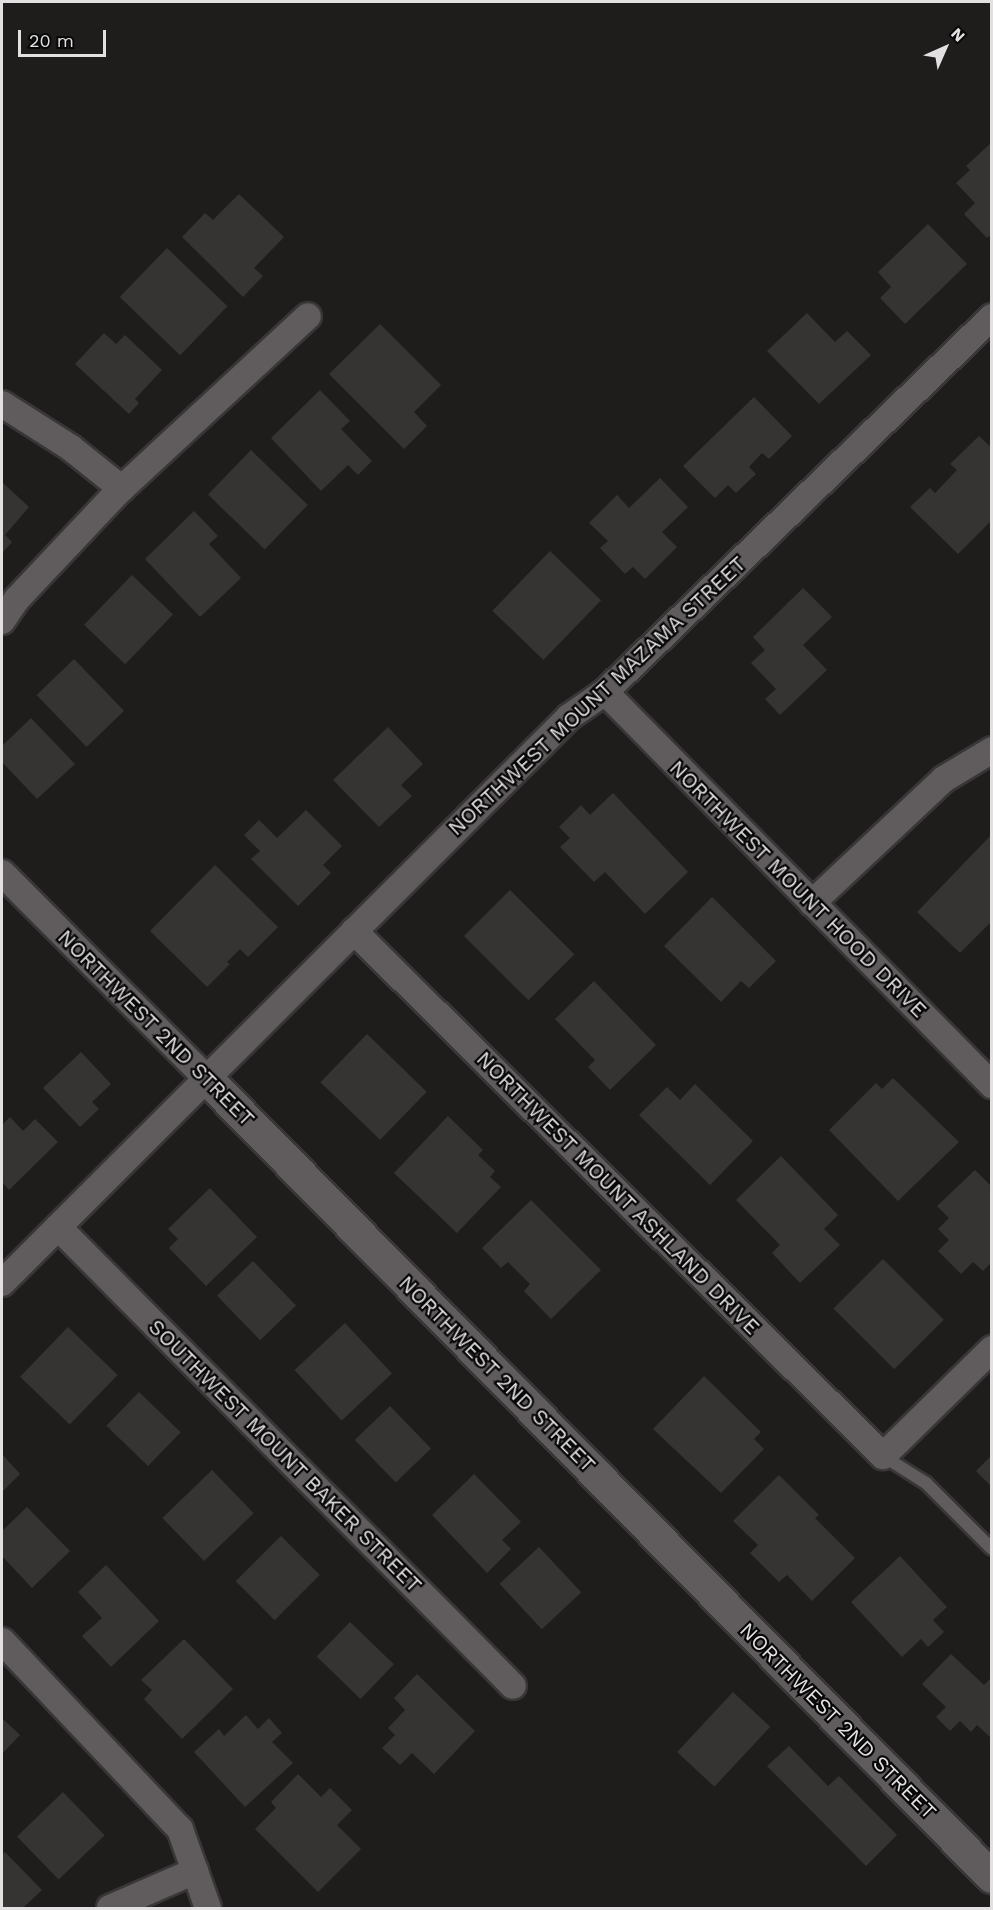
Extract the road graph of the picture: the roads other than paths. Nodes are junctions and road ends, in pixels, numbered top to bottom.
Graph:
1 (308, 316) dead end
2 (992, 317) edge
3 (2, 404) edge
4 (122, 489) junction
5 (2, 621) edge
6 (605, 692) junction
7 (992, 750) edge
8 (2, 873) edge
9 (812, 903) junction
10 (354, 931) junction
11 (206, 1078) junction
12 (992, 1085) edge
13 (58, 1227) junction
14 (2, 1283) edge
15 (992, 1349) edge
16 (883, 1456) junction
17 (992, 1549) edge
18 (2, 1641) edge
19 (513, 1686) dead end
20 (195, 1871) junction
21 (992, 1877) edge
22 (110, 1908) edge
23 (208, 1908) edge

1 - 4 street
2 - 6 street, NORTHWEST MOUNT MAZAMA STREET
3 - 4 street
4 - 5 street
6 - 9 street, NORTHWEST MOUNT HOOD DRIVE
6 - 10 street, NORTHWEST MOUNT MAZAMA STREET
7 - 9 street
8 - 11 street, NORTHWEST 2ND STREET
9 - 12 street, NORTHWEST MOUNT HOOD DRIVE
10 - 11 street, NORTHWEST MOUNT MAZAMA STREET
10 - 16 street, NORTHWEST MOUNT ASHLAND DRIVE
11 - 13 street, NORTHWEST MOUNT MAZAMA STREET
11 - 21 street, NORTHWEST 2ND STREET
13 - 14 street, NORTHWEST MOUNT MAZAMA STREET
13 - 19 street, SOUTHWEST MOUNT BAKER STREET
15 - 16 street
16 - 17 lane
18 - 20 street
20 - 22 street
20 - 23 street

